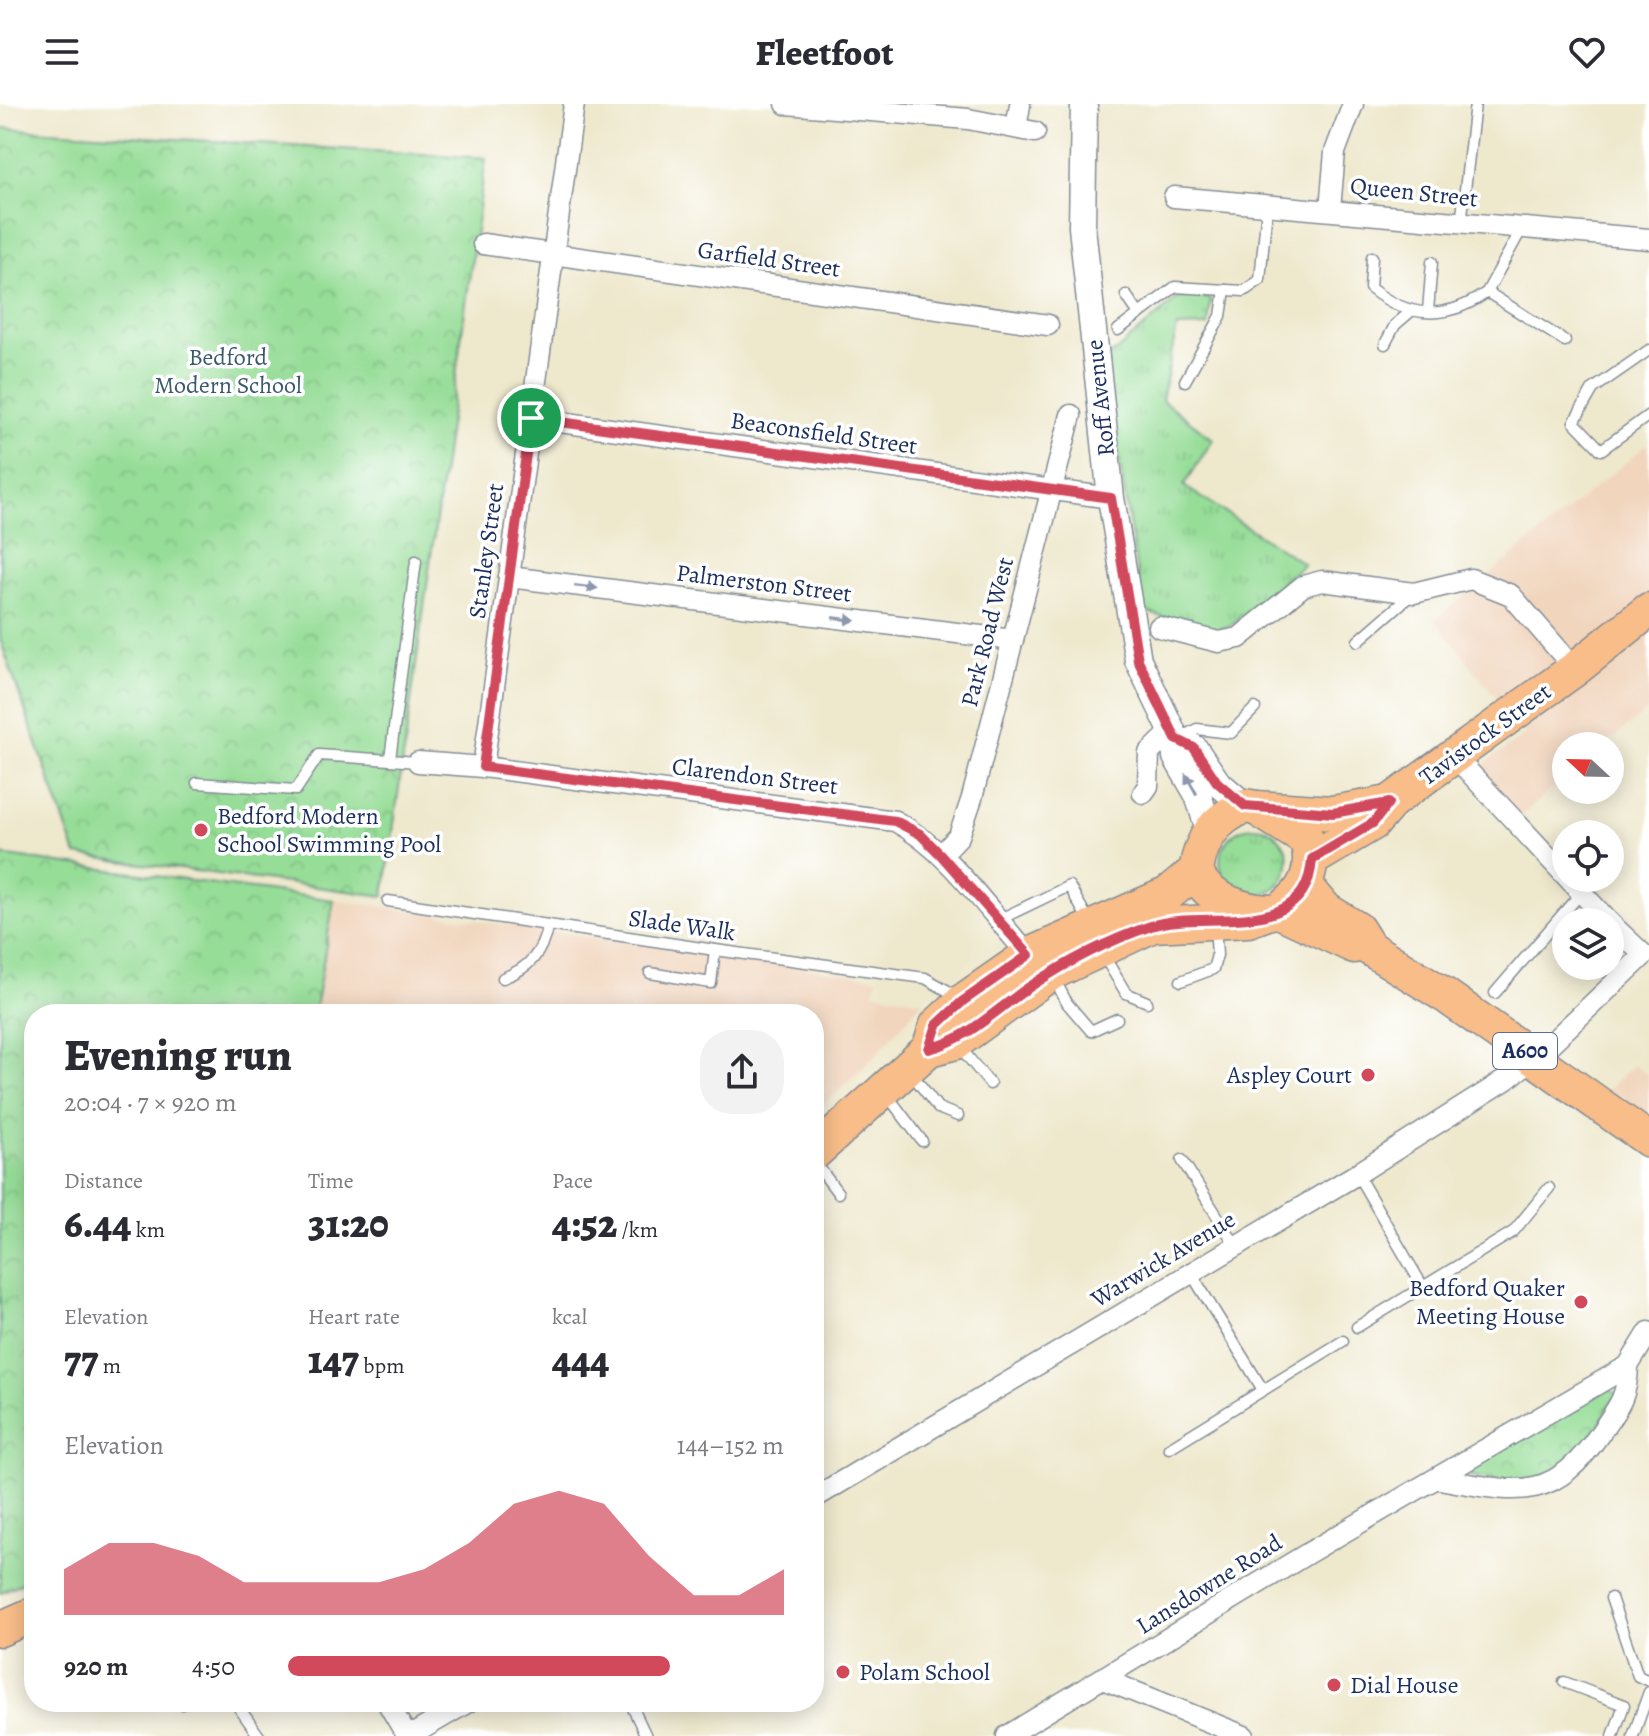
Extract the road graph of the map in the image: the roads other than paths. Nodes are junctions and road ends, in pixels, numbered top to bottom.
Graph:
1 (574, 104) edge
2 (786, 104) edge
3 (1084, 104) edge
4 (1353, 104) edge
5 (1475, 104) edge
6 (1020, 105) edge
7 (1174, 197) dead end
8 (1267, 207) junction
9 (1330, 209) junction
10 (1461, 224) junction
11 (1521, 230) junction
12 (1649, 239) edge
13 (483, 244) dead end
14 (553, 255) junction
15 (1372, 257) dead end
16 (1432, 262) dead end
17 (1225, 290) junction
18 (1487, 292) junction
19 (1126, 295) dead end
20 (1428, 311) junction
21 (1410, 312) junction
22 (1139, 314) junction
23 (1048, 325) dead end
24 (1118, 330) dead end
25 (1565, 341) dead end
26 (1385, 344) dead end
27 (1649, 350) edge
28 (1185, 381) dead end
29 (1071, 415) dead end
30 (1649, 415) edge
31 (531, 418) junction
32 (1050, 490) junction
33 (1111, 498) junction
34 (416, 561) dead end
35 (509, 577) junction
36 (1414, 593) junction
37 (1649, 610) edge
38 (1159, 627) dead end
39 (1013, 640) junction
40 (1358, 641) dead end
41 (1575, 669) junction
42 (1255, 708) dead end
43 (1174, 735) junction
44 (1454, 756) junction
45 (390, 759) junction
46 (418, 762) joint
47 (483, 767) junction
48 (197, 783) dead end
49 (1143, 793) dead end
50 (1389, 803) junction
51 (1251, 807) junction
52 (1209, 830) junction
53 (941, 855) junction
54 (1196, 871) junction
55 (1308, 872) junction
56 (1580, 894) junction
57 (388, 901) dead end
58 (1595, 908) edge
59 (1275, 912) junction
60 (998, 920) junction
61 (1215, 921) junction
62 (548, 925) junction
63 (1624, 936) edge
64 (1095, 937) junction
65 (1369, 948) junction
66 (715, 950) junction
67 (1646, 958) edge
68 (1040, 964) junction
69 (650, 973) dead end
70 (503, 978) dead end
71 (1181, 981) dead end
72 (1495, 993) dead end
73 (963, 1001) junction
74 (1147, 1002) dead end
75 (1117, 1019) dead end
76 (1535, 1058) junction
77 (918, 1062) junction
78 (990, 1084) dead end
79 (958, 1116) dead end
80 (1649, 1140) edge
81 (922, 1141) dead end
82 (824, 1144) edge
83 (1182, 1160) dead end
84 (824, 1174) edge
85 (1357, 1174) junction
86 (1549, 1188) dead end
87 (838, 1193) dead end
88 (1236, 1246) junction
89 (1191, 1273) junction
90 (1423, 1287) junction
91 (1357, 1327) dead end
92 (1649, 1332) edge
93 (1343, 1341) dead end
94 (1628, 1366) junction
95 (1263, 1390) junction
96 (1169, 1448) dead end
97 (1439, 1479) junction
98 (824, 1492) edge
99 (1611, 1598) dead end
100 (24, 1618) edge
101 (0, 1629) edge
102 (1103, 1679) junction
103 (1649, 1681) edge
104 (1564, 1682) dead end
105 (1649, 1692) edge
106 (242, 1712) edge
107 (393, 1712) edge
108 (451, 1712) edge
109 (635, 1712) edge
110 (1239, 1735) edge
111 (259, 1736) edge
112 (409, 1736) edge
113 (646, 1736) edge
114 (1007, 1736) edge
115 (1613, 1736) edge
116 (1633, 1736) edge

1 - 14 street, Stanley Street
2 - 6 street
3 - 33 street, Roff Avenue
4 - 9 street
5 - 10 lane
7 - 8 street, Queen Street
8 - 9 street, Queen Street
8 - 17 lane
9 - 10 street, Queen Street
10 - 11 street, Queen Street
11 - 12 street, Queen Street
11 - 18 lane
13 - 14 street, Garfield Street
14 - 23 street, Garfield Street
14 - 31 street, Stanley Street
15 - 21 lane
16 - 20 lane
17 - 22 lane
17 - 28 lane
18 - 20 lane
18 - 25 lane
19 - 22 lane
20 - 21 lane
21 - 26 lane
22 - 24 lane
27 - 30 lane
29 - 32 street, Park Road West
31 - 32 street, Beaconsfield Street
31 - 35 street, Stanley Street
32 - 33 street, Beaconsfield Street
32 - 39 street, Park Road West
33 - 43 street, Roff Avenue
34 - 45 lane
35 -> 39 street, Palmerston Street
35 - 47 street, Stanley Street
36 - 38 street
36 - 40 lane
36 - 41 street
37 - 41 main road, Tavistock Street
39 - 53 street, Park Road West
41 - 44 main road, Tavistock Street
42 - 43 lane
43 - 49 street
43 - 51 street, Roff Avenue
52 -> 43 street, Roff Avenue
44 - 50 main road, Tavistock Street
44 - 56 street
45 - 46 lane
45 - 48 lane
46 - 47 street, Clarendon Street
47 - 53 street, Clarendon Street
50 - 51 main road, Tavistock Street
50 - 55 main road
51 - 52 main road
51 - 55 main road, A600
52 - 54 main road
53 - 60 street, Clarendon Street
54 - 59 main road, A600
54 - 64 main road
55 - 59 main road
55 - 65 main road, A600
56 - 58 street
56 - 72 lane
57 - 62 lane, Slade Walk
59 - 61 main road
59 - 65 main road, A600
60 - 64 lane
60 - 68 street, Clarendon Street
61 - 64 main road
61 - 71 lane
62 - 66 lane, Slade Walk
62 - 70 lane
63 - 67 street
64 - 68 main road
64 - 74 lane
65 - 76 main road, A600
66 - 69 lane
66 - 73 lane, Slade Walk
67 - 76 street, Warwick Avenue
68 - 73 main road
68 - 75 lane
68 - 77 main road
73 - 77 main road
76 - 80 main road, A600
76 - 85 street, Warwick Avenue
77 - 78 lane
77 - 79 lane
77 - 81 lane
77 - 82 main road
83 - 88 lane
84 - 87 lane
85 - 88 street, Warwick Avenue
85 - 90 lane
86 - 90 lane
88 - 89 street, Warwick Avenue
89 - 95 lane
89 - 98 street, Warwick Avenue
90 - 91 lane
92 - 94 street, Lansdowne Road
93 - 95 lane
94 - 97 street, Lansdowne Road
94 - 97 street, Lansdowne Road
95 - 96 lane
97 - 102 street, Lansdowne Road
99 - 103 lane
100 - 101 main road
102 - 110 street
102 - 114 street, Lansdowne Road
104 - 115 lane
105 - 116 lane
106 - 111 lane
107 - 112 street
108 - 112 street
109 - 113 lane

